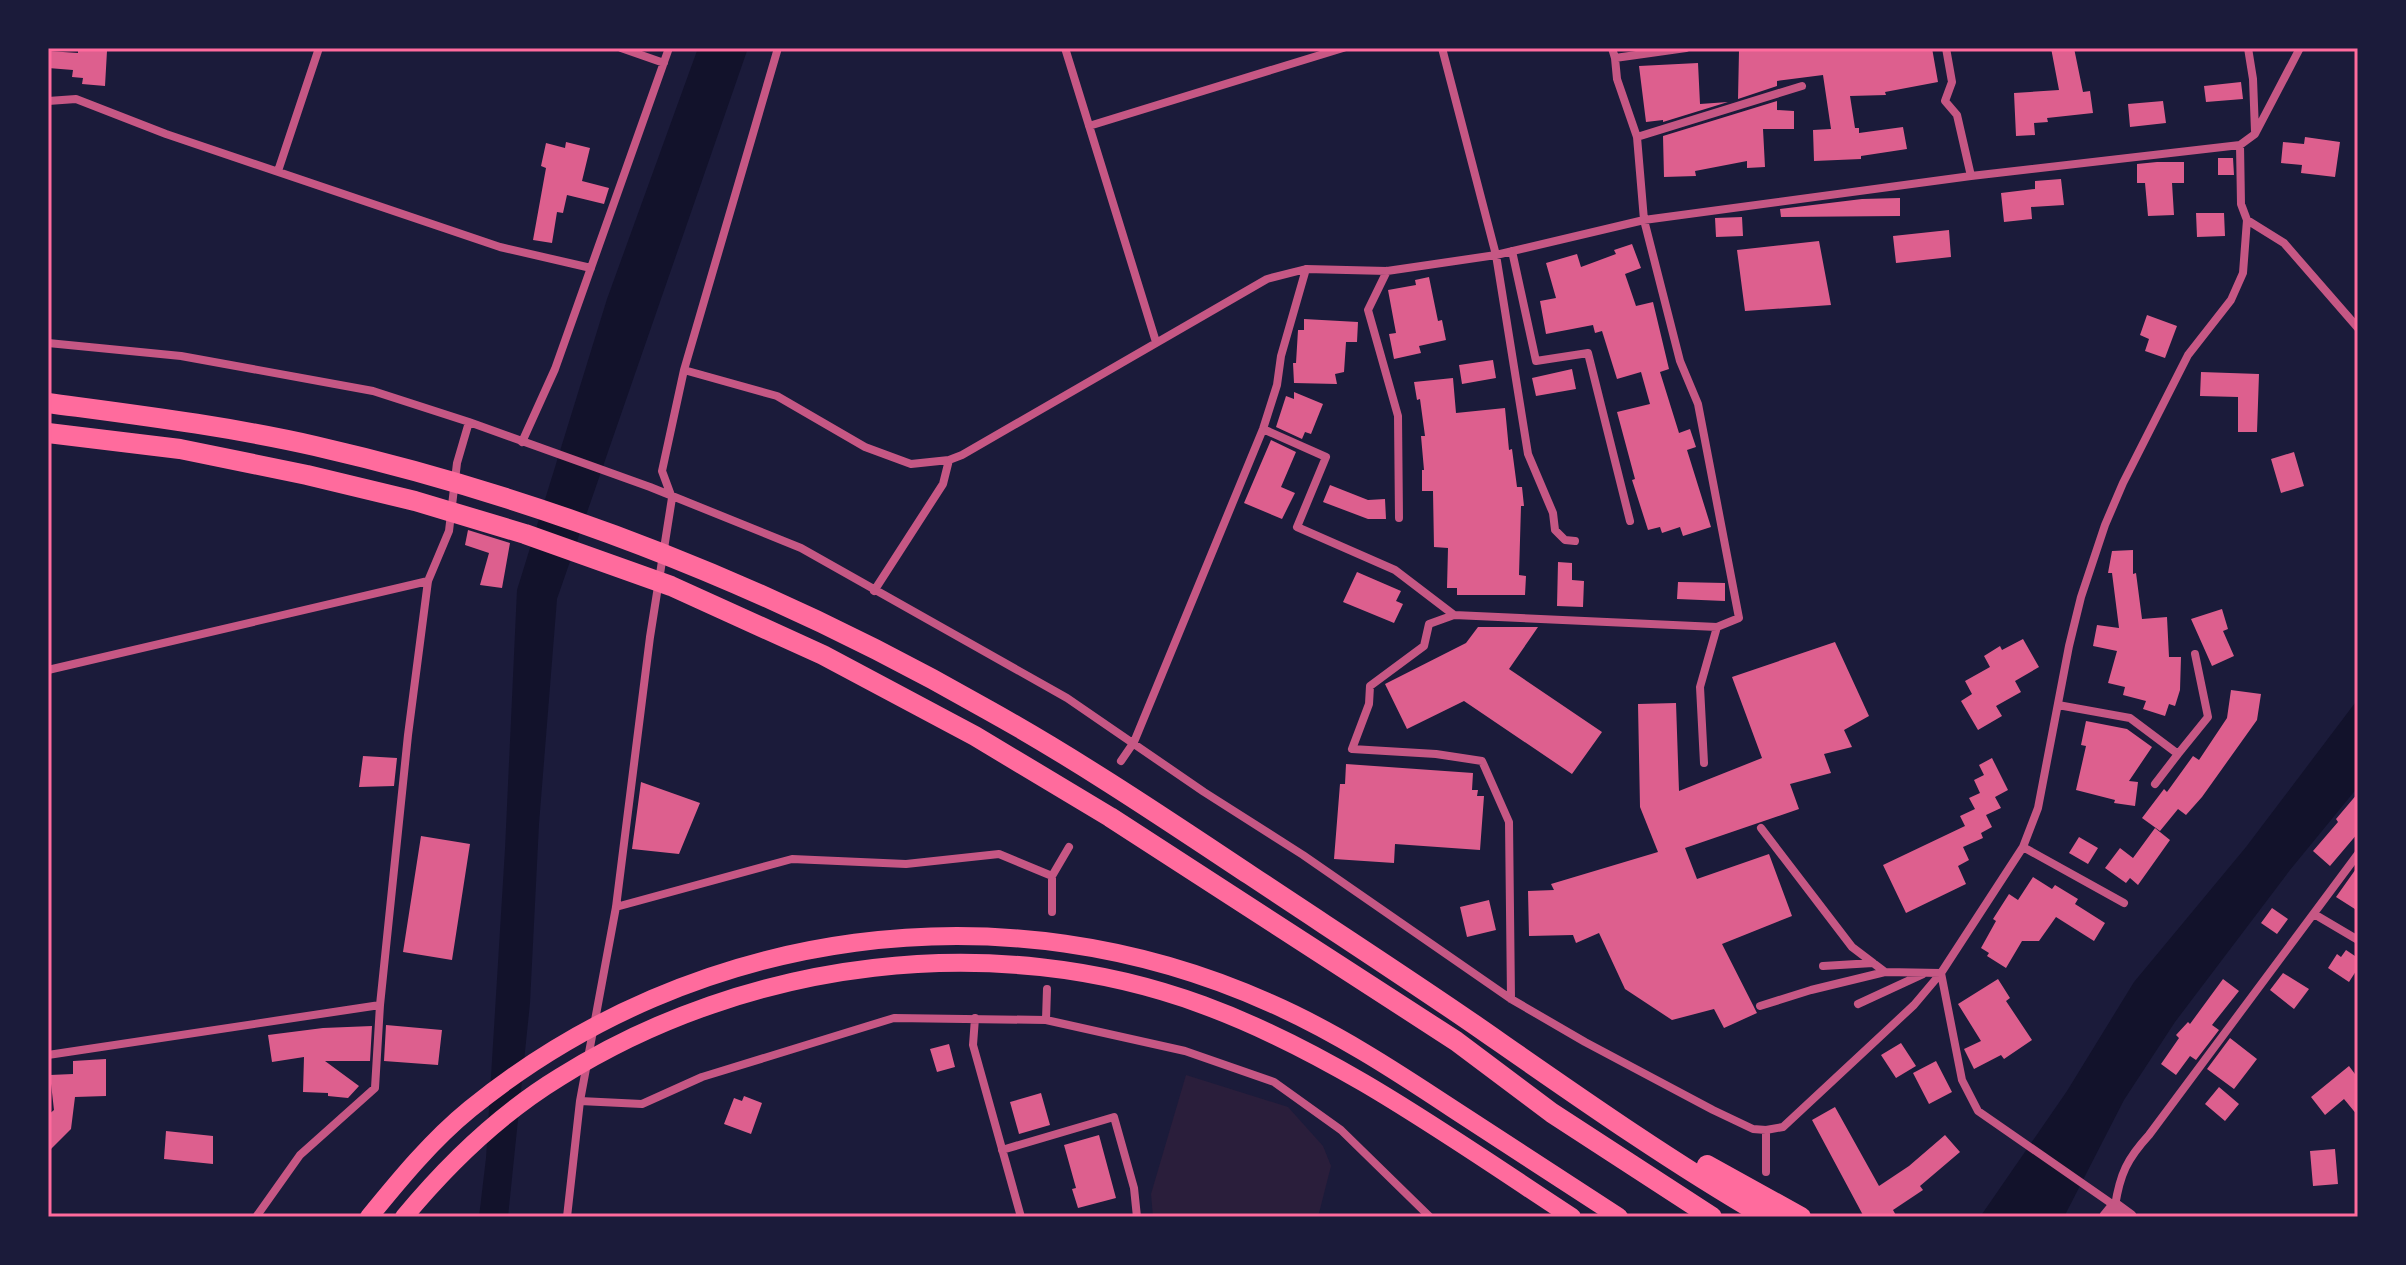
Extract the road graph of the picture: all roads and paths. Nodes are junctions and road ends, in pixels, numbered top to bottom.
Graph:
1 (319, 48) edge
2 (621, 48) edge
3 (669, 48) edge
4 (778, 48) edge
5 (1065, 48) edge
6 (1343, 48) edge
7 (1442, 48) edge
8 (1612, 48) edge
9 (1686, 48) edge
10 (1946, 48) edge
11 (2248, 48) edge
12 (2300, 48) edge
13 (1615, 58) junction
14 (664, 63) junction
15 (1802, 86) dead end
16 (48, 101) edge
17 (1089, 126) junction
18 (2255, 134) junction
19 (1637, 137) junction
20 (2240, 145) junction
21 (278, 171) junction
22 (1971, 176) junction
23 (1644, 220) junction
24 (2247, 220) junction
25 (1512, 251) junction
26 (1496, 255) junction
27 (591, 268) junction
28 (1306, 269) junction
29 (1387, 271) junction
30 (2358, 328) edge
31 (1156, 342) junction
32 (48, 343) edge
33 (684, 370) junction
34 (48, 403) edge
35 (469, 422) junction
36 (1263, 429) junction
37 (48, 433) edge
38 (522, 442) junction
39 (949, 460) junction
40 (672, 498) junction
41 (1399, 518) dead end
42 (1630, 521) dead end
43 (1575, 541) dead end
44 (428, 581) junction
45 (874, 591) junction
46 (1454, 615) junction
47 (1717, 627) junction
48 (2195, 654) dead end
49 (48, 670) edge
50 (2058, 705) junction
51 (1134, 742) junction
52 (2178, 754) junction
53 (1121, 761) dead end
54 (1704, 763) dead end
55 (2155, 784) dead end
56 (1761, 828) dead end
57 (1069, 847) dead end
58 (2023, 847) junction
59 (2358, 854) edge
60 (1052, 876) junction
61 (2124, 903) dead end
62 (616, 907) junction
63 (1052, 912) dead end
64 (2314, 914) junction
65 (2358, 940) edge
66 (1873, 963) junction
67 (1823, 966) dead end
68 (1885, 972) junction
69 (1925, 973) junction
70 (1941, 973) junction
71 (1047, 989) dead end
72 (1511, 999) junction
73 (1858, 1004) dead end
74 (380, 1005) junction
75 (1760, 1006) dead end
76 (975, 1018) junction
77 (1046, 1020) junction
78 (48, 1055) edge
79 (580, 1101) junction
80 (1766, 1130) junction
81 (1002, 1150) junction
82 (1766, 1172) dead end
83 (1761, 1208) edge
84 (2110, 1211) edge
85 (256, 1217) edge
86 (369, 1217) edge
87 (404, 1217) edge
88 (567, 1217) edge
89 (1021, 1217) edge
90 (1137, 1217) edge
91 (1430, 1217) edge
92 (1572, 1217) edge
93 (1619, 1217) edge
94 (1712, 1217) edge
95 (1801, 1217) edge
96 (2130, 1217) edge

1 - 21 street
2 - 14 street
3 - 14 street
4 - 33 street
5 - 17 street
6 - 17 street
7 - 26 street
8 - 13 street
9 - 13 street
10 - 22 street
11 - 18 street
12 - 18 street
13 - 19 street
14 - 27 street
15 - 19 street
16 - 21 street
17 - 31 street
18 - 20 street
19 - 23 street
20 - 22 street
20 - 24 street
21 - 27 street
22 - 23 street
23 - 25 street
23 - 47 street
24 - 30 street
24 - 50 street
25 - 26 street
25 - 42 street
26 - 29 street
26 - 43 street
27 - 38 street
28 - 29 street
28 - 31 street
28 - 36 street
29 - 41 street
31 - 39 street
32 - 35 street
33 - 39 street
33 - 40 street
34 - 83 highway
35 - 38 street
35 - 44 street
36 - 46 street
36 - 51 street
37 - 94 highway
38 - 40 street
39 - 45 street
40 - 45 street
40 - 62 street
44 - 49 street
44 - 74 street
45 - 51 street
46 - 47 street
46 - 72 street
47 - 54 street
48 - 52 street
50 - 52 street
50 - 58 street
51 - 53 street
51 - 72 street
52 - 55 street
56 - 66 street
57 - 60 street
58 - 61 street
58 - 70 street
59 - 64 street
60 - 62 street
60 - 63 street
62 - 79 street
64 - 65 street
64 - 84 street
66 - 67 street
66 - 68 street
68 - 69 street
68 - 75 street
69 - 70 street
69 - 73 street
70 - 80 street
70 - 84 street
71 - 77 street
72 - 80 street
74 - 78 street
74 - 85 street
76 - 77 street
76 - 79 street
76 - 81 street
77 - 91 street
79 - 88 street
80 - 82 street
81 - 89 street
81 - 90 street
83 - 95 highway
84 - 96 street
86 - 93 highway
87 - 92 highway

